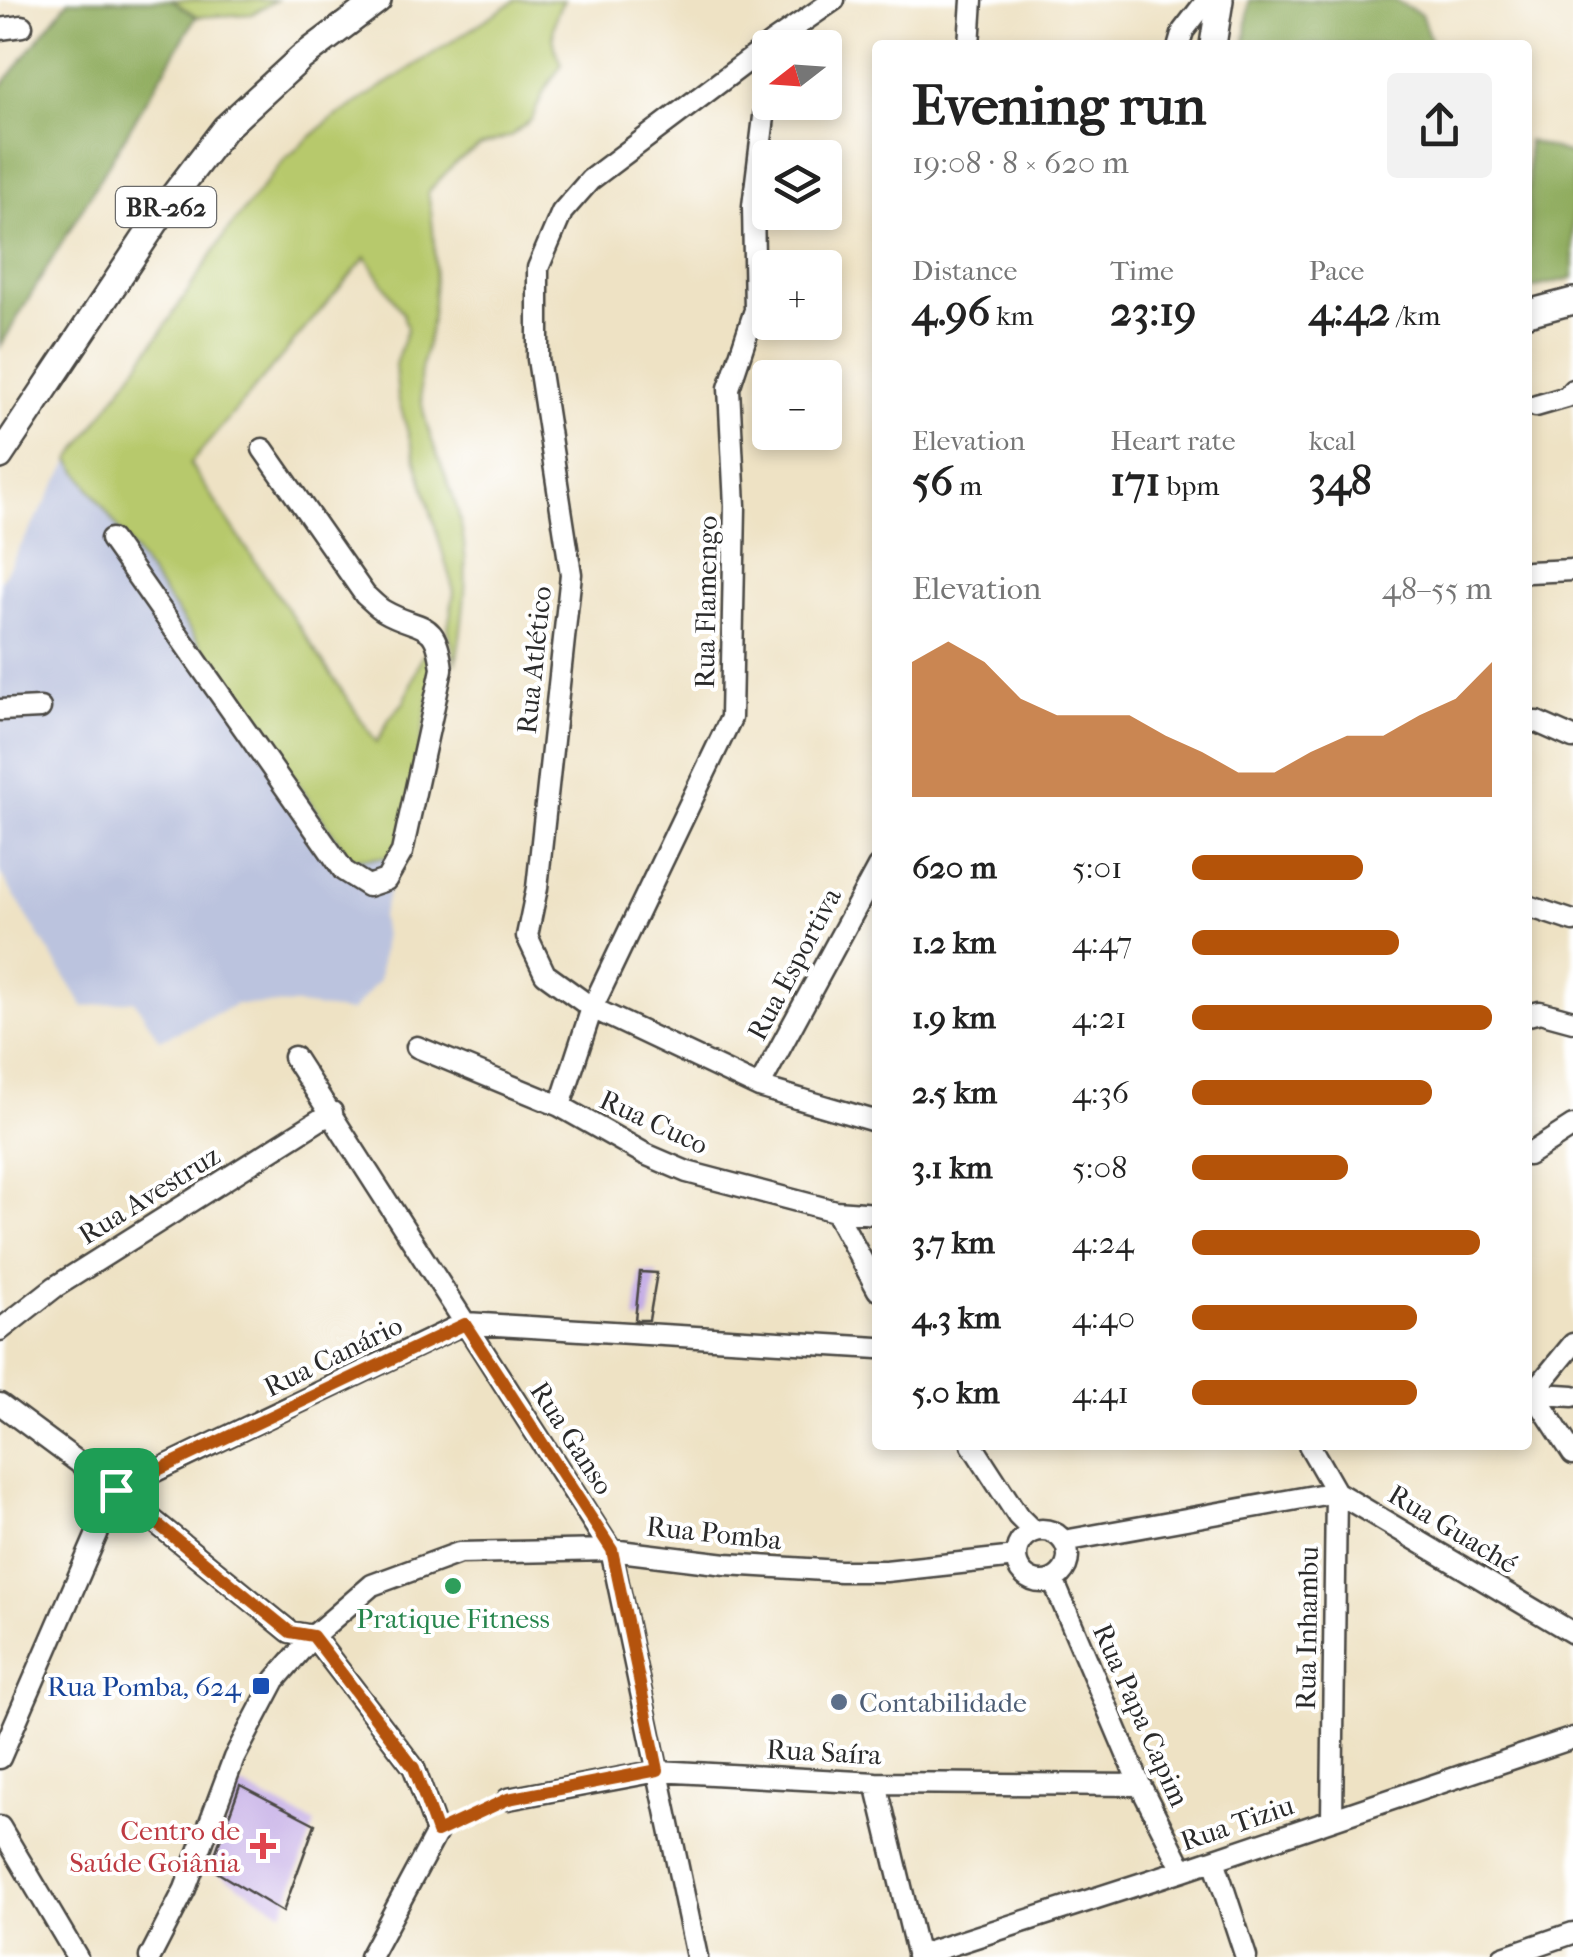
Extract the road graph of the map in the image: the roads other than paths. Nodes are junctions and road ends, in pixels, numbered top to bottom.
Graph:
1 (378, 0) edge
2 (834, 0) edge
3 (972, 0) edge
4 (1207, 0) edge
5 (1220, 0) edge
6 (22, 26) dead end
7 (0, 29) edge
8 (792, 30) edge
9 (969, 40) edge
10 (1180, 40) edge
11 (1214, 40) edge
12 (752, 60) edge
13 (763, 120) edge
14 (1573, 301) edge
15 (1532, 312) edge
16 (1573, 390) edge
17 (1536, 406) dead end
18 (263, 449) dead end
19 (0, 456) edge
20 (111, 539) dead end
21 (1573, 570) edge
22 (1532, 572) edge
23 (40, 708) dead end
24 (0, 710) edge
25 (1532, 722) edge
26 (1573, 738) edge
27 (872, 878) edge
28 (1532, 907) edge
29 (1573, 921) edge
30 (592, 1008) junction
31 (1532, 1014) edge
32 (1573, 1021) edge
33 (417, 1047) dead end
34 (294, 1057) dead end
35 (759, 1087) junction
36 (560, 1106) junction
37 (332, 1112) junction
38 (872, 1120) edge
39 (1573, 1126) edge
40 (1532, 1152) edge
41 (835, 1211) junction
42 (872, 1214) edge
43 (872, 1279) edge
44 (465, 1324) junction
45 (0, 1330) edge
46 (1573, 1344) edge
47 (872, 1348) edge
48 (1532, 1387) edge
49 (1532, 1390) edge
50 (1532, 1394) edge
51 (1573, 1396) edge
52 (0, 1404) edge
53 (975, 1450) edge
54 (1313, 1450) edge
55 (1573, 1454) edge
56 (116, 1490) junction
57 (1336, 1492) junction
58 (1033, 1531) junction
59 (1064, 1541) junction
60 (612, 1550) junction
61 (1016, 1557) junction
62 (1053, 1580) junction
63 (1573, 1633) edge
64 (313, 1636) junction
65 (1573, 1738) edge
66 (0, 1758) edge
67 (658, 1770) junction
68 (876, 1783) junction
69 (1140, 1785) junction
70 (508, 1799) road end
71 (1332, 1819) junction
72 (0, 1827) edge
73 (1214, 1860) junction
74 (1184, 1870) junction
75 (1573, 1933) edge
76 (918, 1956) edge
77 (77, 1957) edge
78 (150, 1957) edge
79 (370, 1957) edge
80 (697, 1957) edge
81 (1246, 1957) edge
82 (1503, 1957) edge

1 - 19 main road, BR-262
2 - 8 street, Rua Atlético
3 - 9 street
4 - 10 street
5 - 11 main road
6 - 7 street
12 - 30 street, Rua Atlético
13 - 30 street, Rua Flamengo
14 - 15 main road
16 - 17 street
18 - 20 street
21 - 22 street
23 - 24 street
25 - 26 street
27 - 35 street, Rua Esportiva
28 - 29 street
30 - 35 street, Rua Atlético
30 - 36 street, Rua Flamengo
31 - 32 street
33 - 36 street, Rua Cuco
34 - 37 street, Rua Ganso
35 - 38 street, Rua Atlético
36 - 41 street, Rua Cuco
37 - 44 street, Rua Ganso
37 - 45 street, Rua Avestruz
39 - 40 street
41 - 42 street, Rua Cuco
41 - 43 street
44 - 47 street, Rua Canário
44 - 56 street, Rua Canário
44 - 60 street, Rua Ganso
46 - 48 street
49 - 51 street
50 - 55 street
52 - 56 street
53 - 58 street
54 - 57 street, Rua Inhambu
56 - 64 street
56 - 66 street
57 - 59 street
57 - 63 street, Rua Guaché
57 - 71 street, Rua Inhambu
58 - 59 street
58 - 61 street
59 - 62 street
60 - 61 street, Rua Pomba
60 - 64 street, Rua Pomba
60 - 67 street, Rua Ganso
61 - 62 street
62 - 69 street, Rua Papa Capim
64 - 78 street, Rua Pomba
64 - 79 street
65 - 71 street, Rua Tiziu
67 - 68 street, Rua Saíra
67 - 70 street, Rua Saíra
67 - 80 street, Rua Ganso
68 - 69 street, Rua Saíra
68 - 76 street
69 - 74 street, Rua Papa Capim
71 - 73 street, Rua Tiziu
72 - 77 street
73 - 74 street, Rua Tiziu
73 - 81 street
74 - 76 street, Rua Tiziu
75 - 82 street

